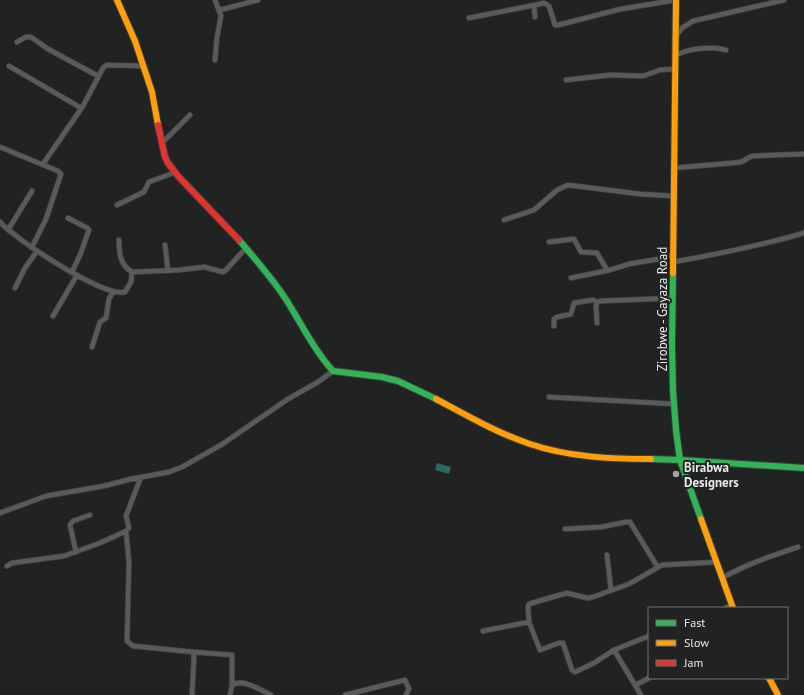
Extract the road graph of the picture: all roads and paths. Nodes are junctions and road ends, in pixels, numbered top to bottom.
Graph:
1 (117, 0) edge
2 (215, 0) edge
3 (258, 0) edge
4 (784, 0) edge
5 (673, 1) edge
6 (535, 5) junction
7 (220, 10) junction
8 (535, 17) dead end
9 (468, 18) dead end
10 (675, 37) junction
11 (17, 42) dead end
12 (726, 50) dead end
13 (675, 56) junction
14 (215, 60) dead end
15 (9, 66) dead end
16 (143, 66) junction
17 (675, 69) junction
18 (98, 76) junction
19 (566, 80) dead end
20 (81, 108) junction
21 (190, 114) dead end
22 (162, 143) junction
23 (0, 147) edge
24 (804, 154) edge
25 (42, 164) junction
26 (674, 168) junction
27 (176, 172) junction
28 (32, 191) dead end
29 (673, 196) junction
30 (117, 205) dead end
31 (68, 218) dead end
32 (504, 220) dead end
33 (0, 222) edge
34 (8, 230) junction
35 (804, 233) edge
36 (119, 240) dead end
37 (550, 242) dead end
38 (166, 246) dead end
39 (32, 247) junction
40 (246, 248) junction
41 (38, 251) junction
42 (673, 255) junction
43 (673, 262) junction
44 (607, 270) junction
45 (168, 271) junction
46 (72, 272) junction
47 (132, 272) junction
48 (77, 275) junction
49 (571, 278) dead end
50 (15, 288) dead end
51 (113, 292) junction
52 (673, 298) junction
53 (598, 302) junction
54 (53, 316) dead end
55 (597, 323) dead end
56 (554, 326) dead end
57 (92, 347) dead end
58 (333, 371) junction
59 (549, 396) dead end
60 (674, 404) junction
61 (680, 460) junction
62 (804, 468) edge
63 (141, 477) junction
64 (0, 513) edge
65 (90, 515) dead end
66 (565, 529) dead end
67 (126, 531) junction
68 (798, 547) dead end
69 (76, 552) junction
70 (607, 555) dead end
71 (717, 562) junction
72 (7, 566) dead end
73 (657, 566) junction
74 (722, 578) junction
75 (611, 590) junction
76 (732, 606) edge
77 (529, 622) junction
78 (483, 631) dead end
79 (648, 636) edge
80 (614, 650) junction
81 (193, 652) junction
82 (648, 679) edge
83 (769, 679) edge
84 (232, 685) junction
85 (636, 685) junction
86 (192, 695) edge
87 (230, 695) edge
88 (271, 695) edge
89 (345, 695) edge
90 (406, 695) edge
91 (641, 695) edge
92 (778, 695) edge

1 - 16 street
2 - 7 street
3 - 7 street
4 - 10 street
5 - 6 street
5 - 10 street, Zirobwe - Gayaza Road
6 - 8 street
6 - 9 street
7 - 14 street
10 - 13 street, Zirobwe - Gayaza Road
11 - 18 street
12 - 13 street
13 - 17 street, Zirobwe - Gayaza Road
15 - 20 street
16 - 18 street
16 - 22 street
17 - 19 street
17 - 26 street, Zirobwe - Gayaza Road
18 - 20 street
20 - 25 street
21 - 22 street
22 - 27 street
23 - 25 street
24 - 26 street
25 - 39 street
26 - 29 street, Zirobwe - Gayaza Road
27 - 30 street
27 - 40 street
28 - 34 street
29 - 32 street
29 - 42 street, Zirobwe - Gayaza Road
31 - 46 street
33 - 34 street
34 - 39 street
35 - 43 street
36 - 47 street
37 - 44 street
38 - 45 street
39 - 41 street
40 - 45 street
40 - 58 street
41 - 46 street
41 - 50 street
42 - 43 street, Zirobwe - Gayaza Road
42 - 44 street
43 - 52 street, Zirobwe - Gayaza Road
44 - 49 street
45 - 47 street
46 - 48 street
47 - 51 street
48 - 51 street
48 - 54 street
51 - 57 street
52 - 53 street
52 - 60 street, Zirobwe - Gayaza Road
53 - 55 street
53 - 56 street
58 - 61 street
58 - 63 street
59 - 60 street
60 - 61 street, Zirobwe - Gayaza Road
61 - 62 street
61 - 71 street, Zirobwe - Gayaza Road
63 - 64 street
63 - 67 street
65 - 69 street
66 - 73 street
67 - 69 street
67 - 81 street
68 - 74 street
69 - 72 street
70 - 75 street
71 - 73 street
71 - 74 street, Zirobwe - Gayaza Road
73 - 75 street
74 - 76 street, Zirobwe - Gayaza Road
75 - 77 street
77 - 78 street
77 - 80 street
79 - 80 street
80 - 85 street
81 - 84 street
81 - 86 street
82 - 85 street
83 - 92 street
84 - 87 street
84 - 88 street
85 - 91 street
89 - 90 street

